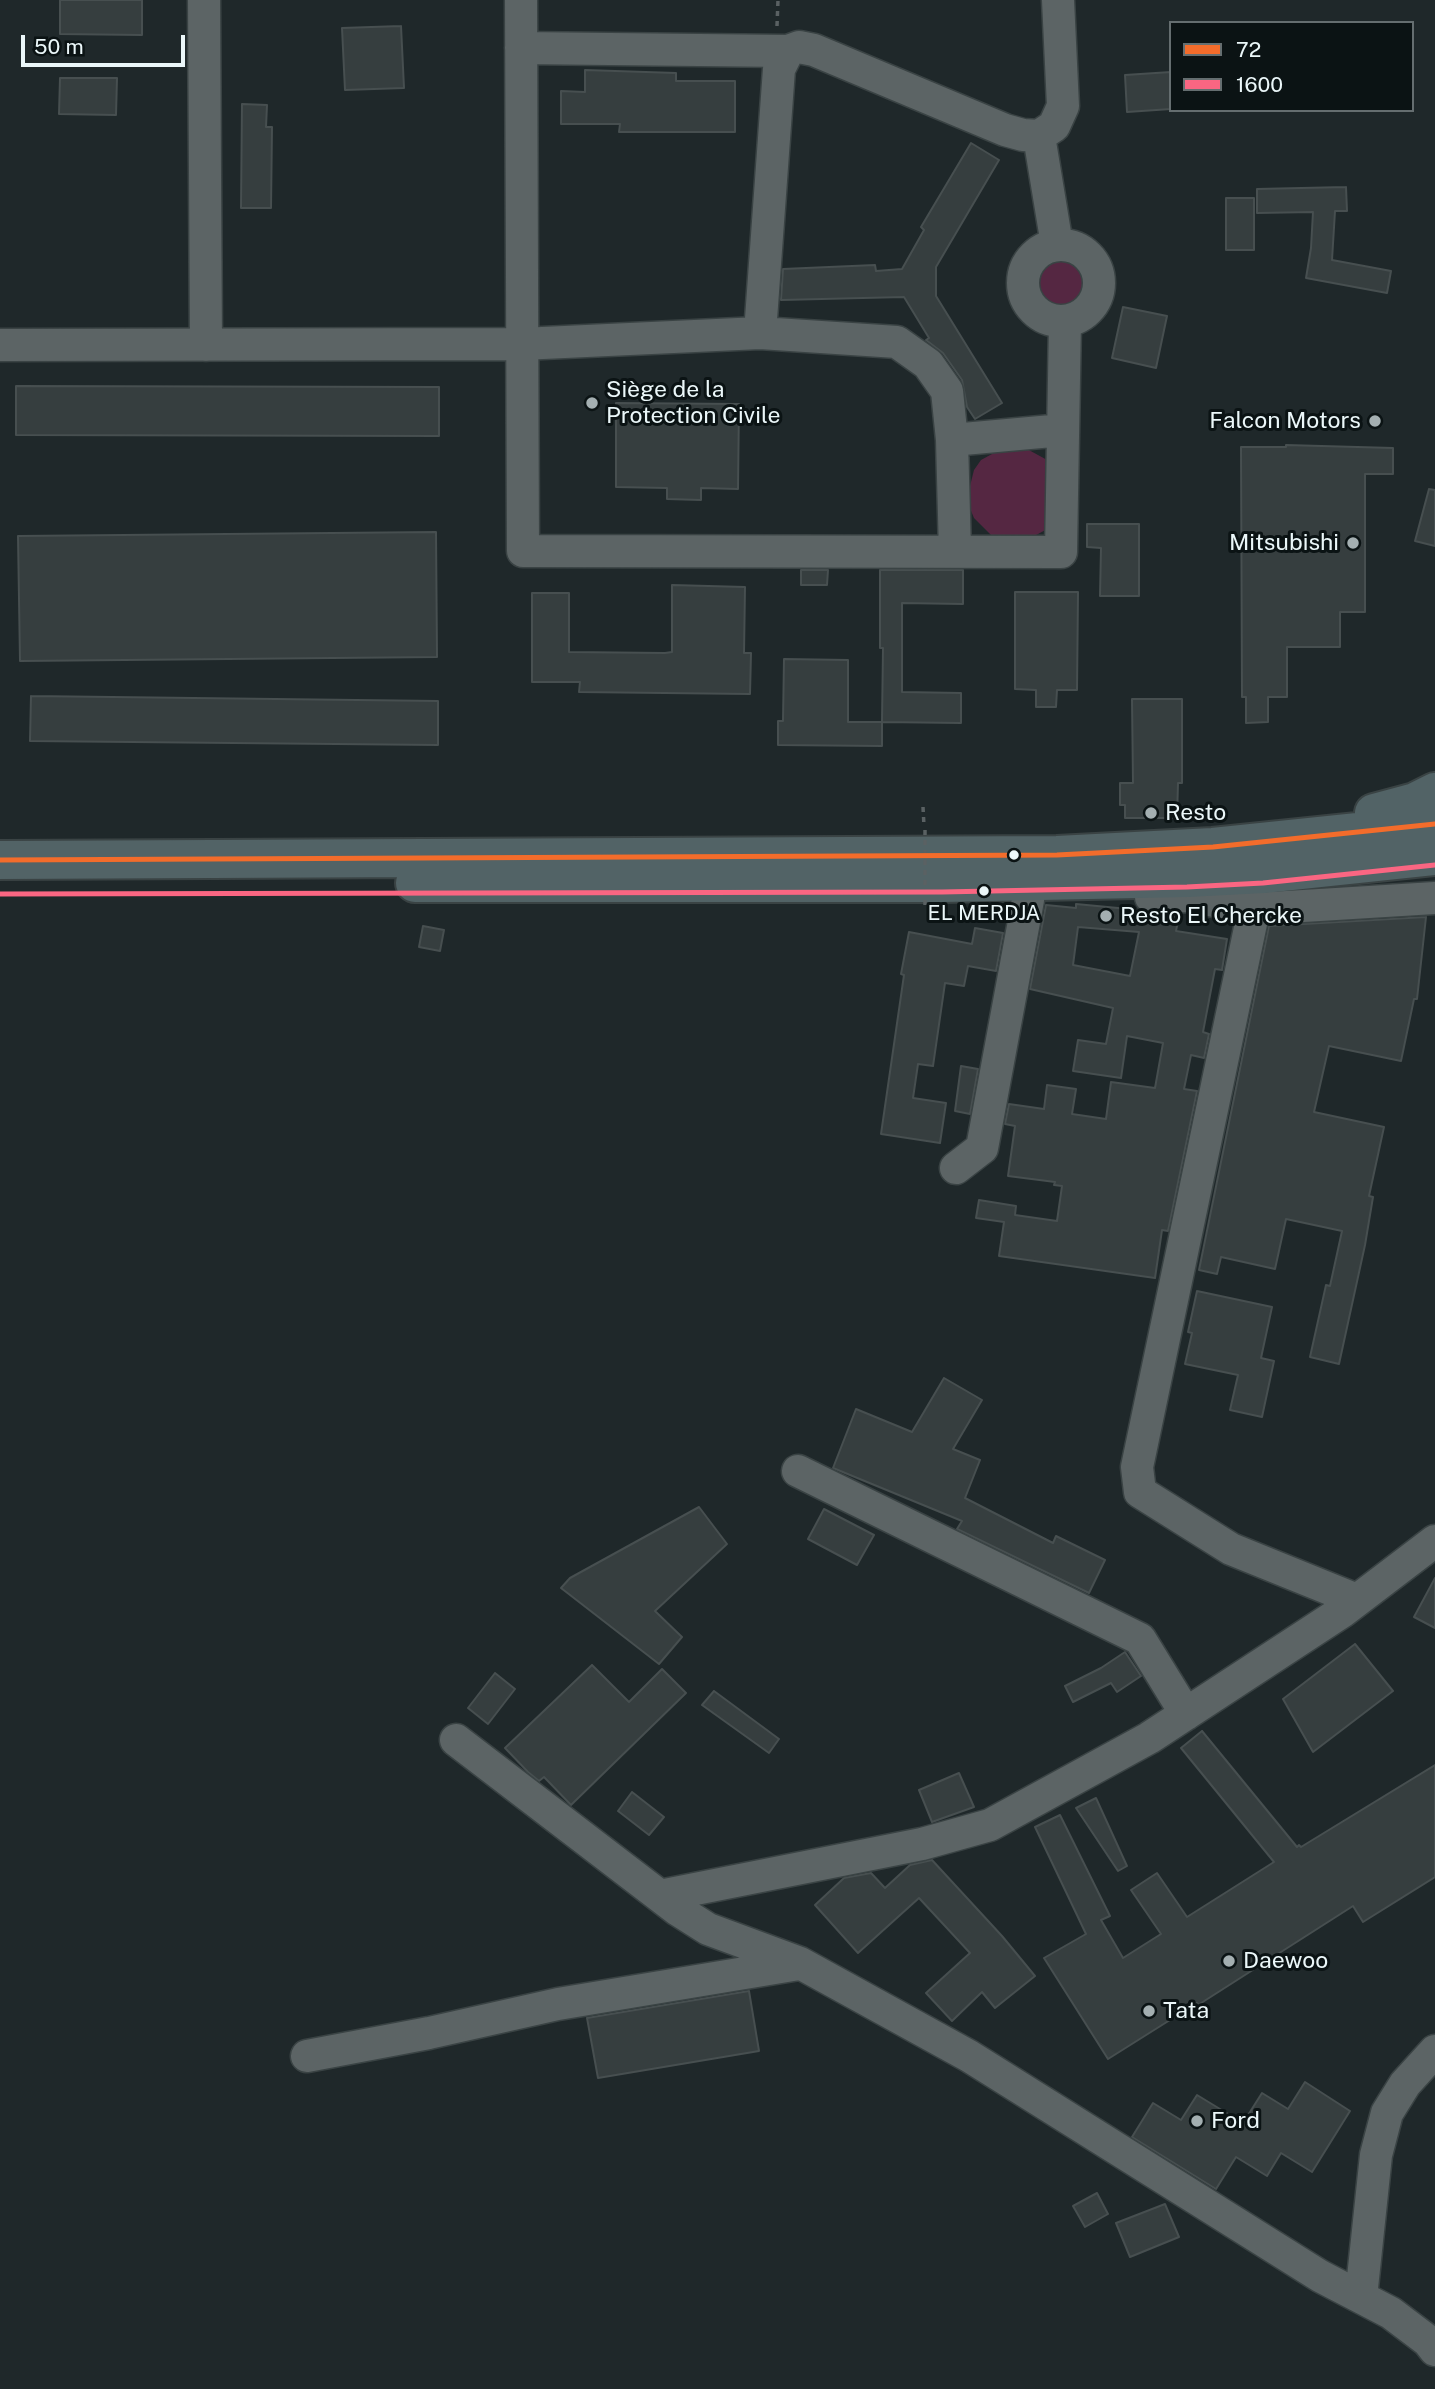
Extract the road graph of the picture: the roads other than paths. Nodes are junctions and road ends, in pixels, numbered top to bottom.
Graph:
1 (204, 0) edge
2 (521, 0) edge
3 (1058, 0) edge
4 (521, 48) junction
5 (788, 51) junction
6 (1039, 136) junction
7 (1057, 245) junction
8 (1065, 321) junction
9 (760, 333) junction
10 (521, 344) junction
11 (0, 345) edge
12 (206, 345) junction
13 (1063, 430) junction
14 (952, 440) junction
15 (955, 552) junction
16 (1435, 792) edge
17 (1435, 824) edge
18 (1282, 841) junction
19 (1435, 856) edge
20 (0, 860) edge
21 (0, 885) edge
22 (1016, 891) junction
23 (1435, 898) edge
24 (1254, 909) junction
25 (956, 1168) dead end
26 (798, 1471) dead end
27 (1435, 1541) edge
28 (1357, 1600) junction
29 (1186, 1714) junction
30 (456, 1740) dead end
31 (660, 1896) junction
32 (800, 1963) junction
33 (1435, 2051) edge
34 (307, 2056) dead end
35 (1361, 2297) junction
36 (1435, 2350) edge

1 - 12 street
2 - 4 street
3 - 6 street
4 - 5 street
4 - 10 street
5 - 6 street
5 - 9 street
6 - 7 street
7 - 8 street
7 - 8 street
8 - 13 street
9 - 10 street
9 - 14 street
10 - 12 street
10 - 15 street
11 - 12 street
13 - 14 street
13 - 15 street
14 - 15 street
16 - 18 highway
17 - 18 highway
18 - 20 highway
19 - 22 highway
21 - 22 highway
22 - 24 street
22 - 25 street
23 - 24 street
24 - 28 street
26 - 29 street
27 - 28 street
28 - 29 street
29 - 31 street
30 - 31 street
31 - 32 street
32 - 34 street
32 - 35 street
33 - 35 street
35 - 36 street

